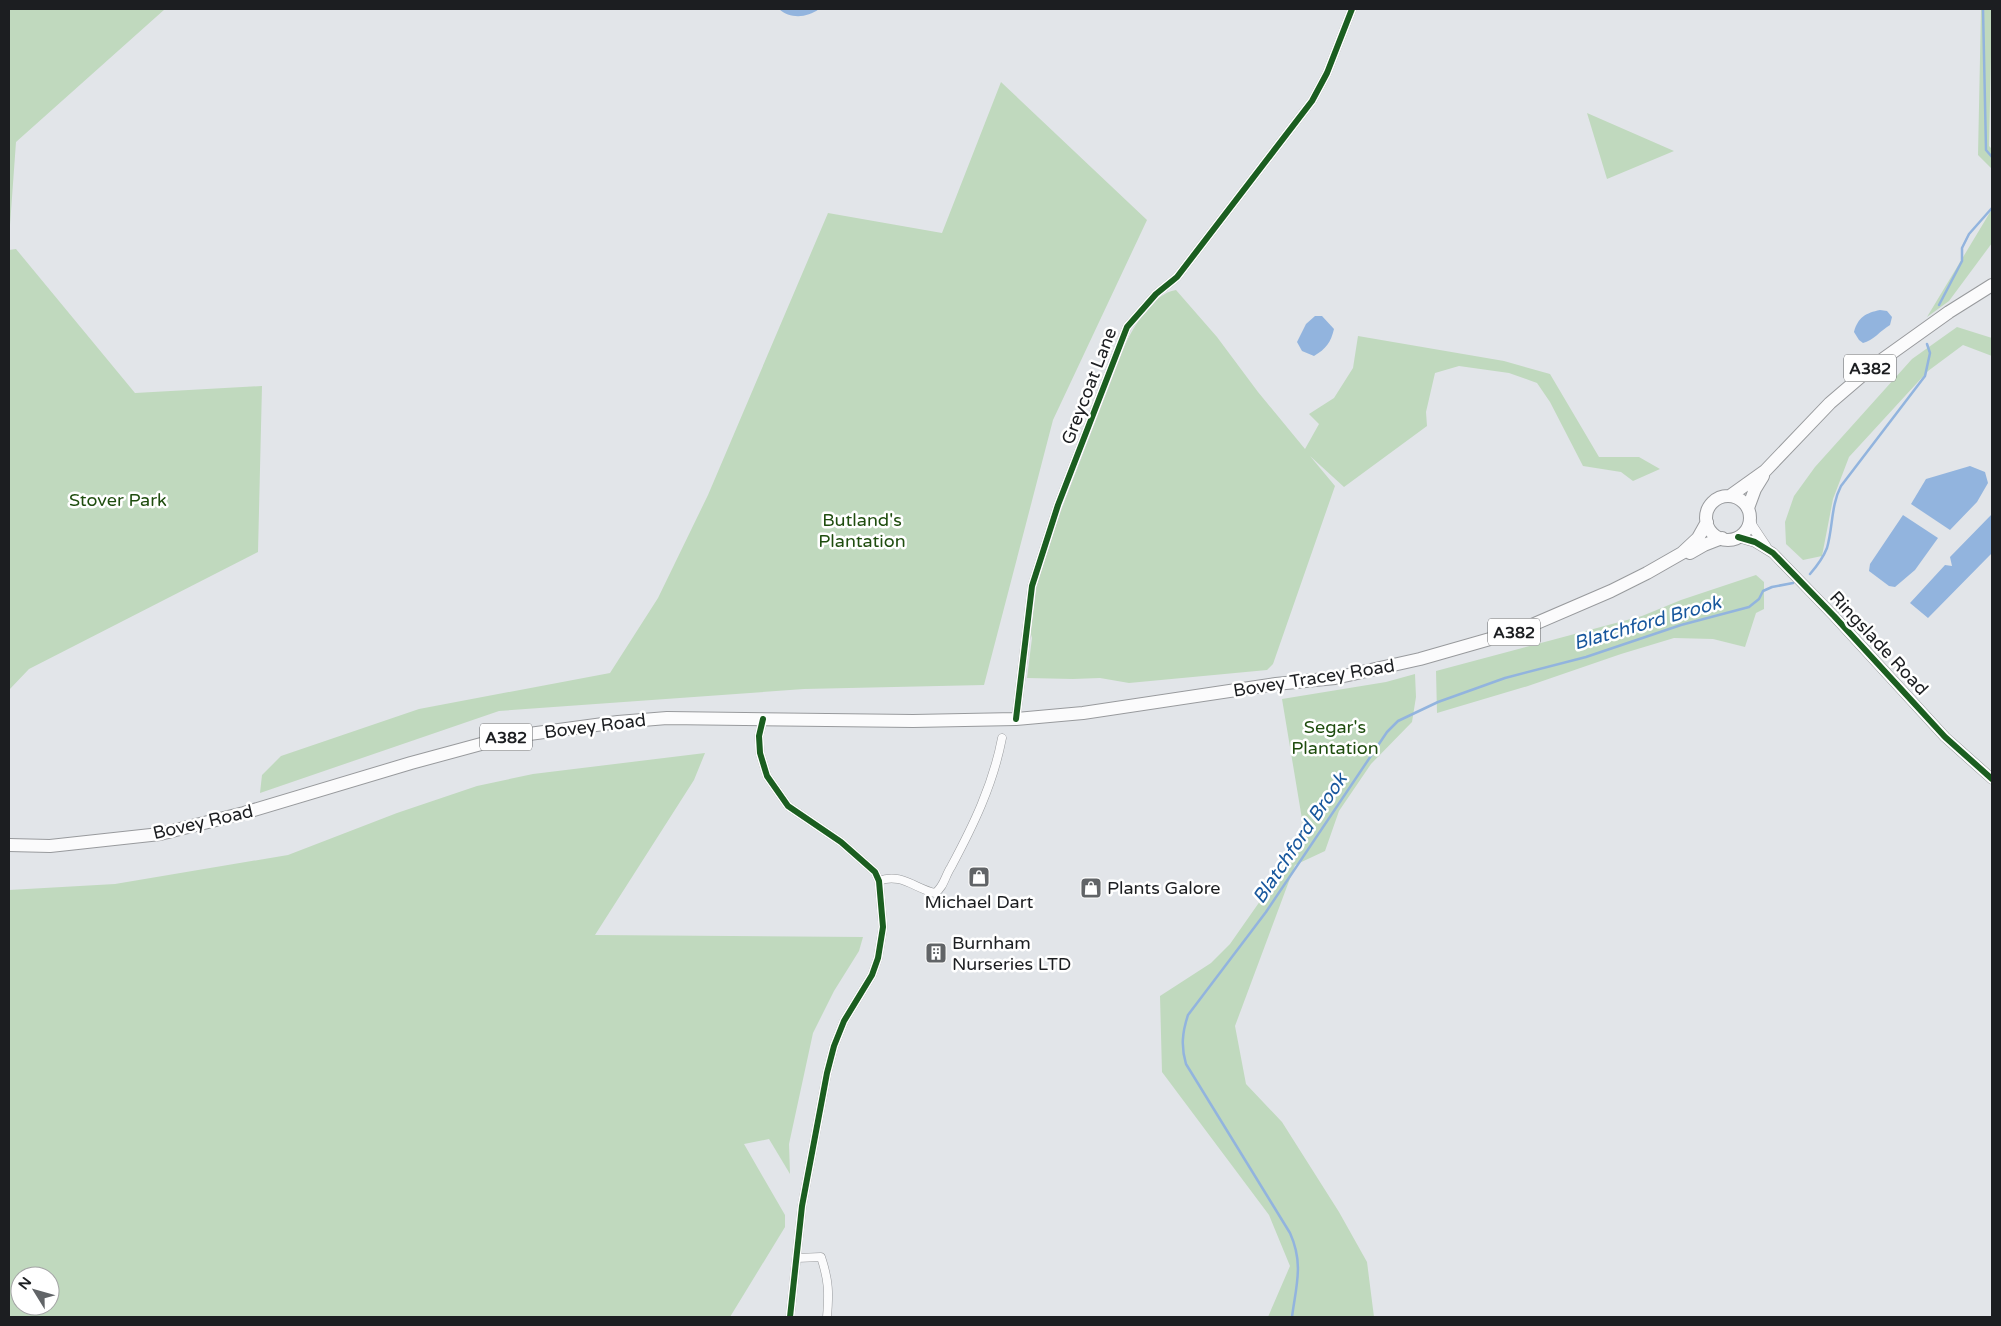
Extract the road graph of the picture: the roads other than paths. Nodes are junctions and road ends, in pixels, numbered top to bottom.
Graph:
1 (1352, 9) edge
2 (1992, 285) edge
3 (1765, 471) junction
4 (1730, 496) junction
5 (1749, 514) junction
6 (1707, 522) junction
7 (1738, 537) junction
8 (1722, 538) junction
9 (1766, 548) junction
10 (1682, 553) junction
11 (763, 719) junction
12 (1016, 719) junction
13 (1002, 738) dead end
14 (1992, 779) edge
15 (9, 845) edge
16 (879, 881) junction
17 (797, 1258) junction
18 (790, 1317) edge
19 (827, 1317) edge

1 - 12 street, Greycoat Lane
2 - 3 main road, A382
3 - 4 main road, A382
3 - 5 main road, A382
4 - 5 main road
4 - 6 main road
5 - 7 main road
5 - 9 street, Ringslade Road
6 - 8 main road
6 - 10 main road, Bovey Tracey Road / A382
7 - 8 main road
7 - 9 street, Ringslade Road
8 - 10 main road, Bovey Tracey Road / A382
9 - 14 street, Ringslade Road
10 - 12 main road, Bovey Tracey Road / A382
11 - 12 main road, Bovey Road / A382
11 - 15 main road, Bovey Road / A382
11 - 16 street
13 - 16 street
16 - 17 street
17 - 18 street
17 - 19 street

